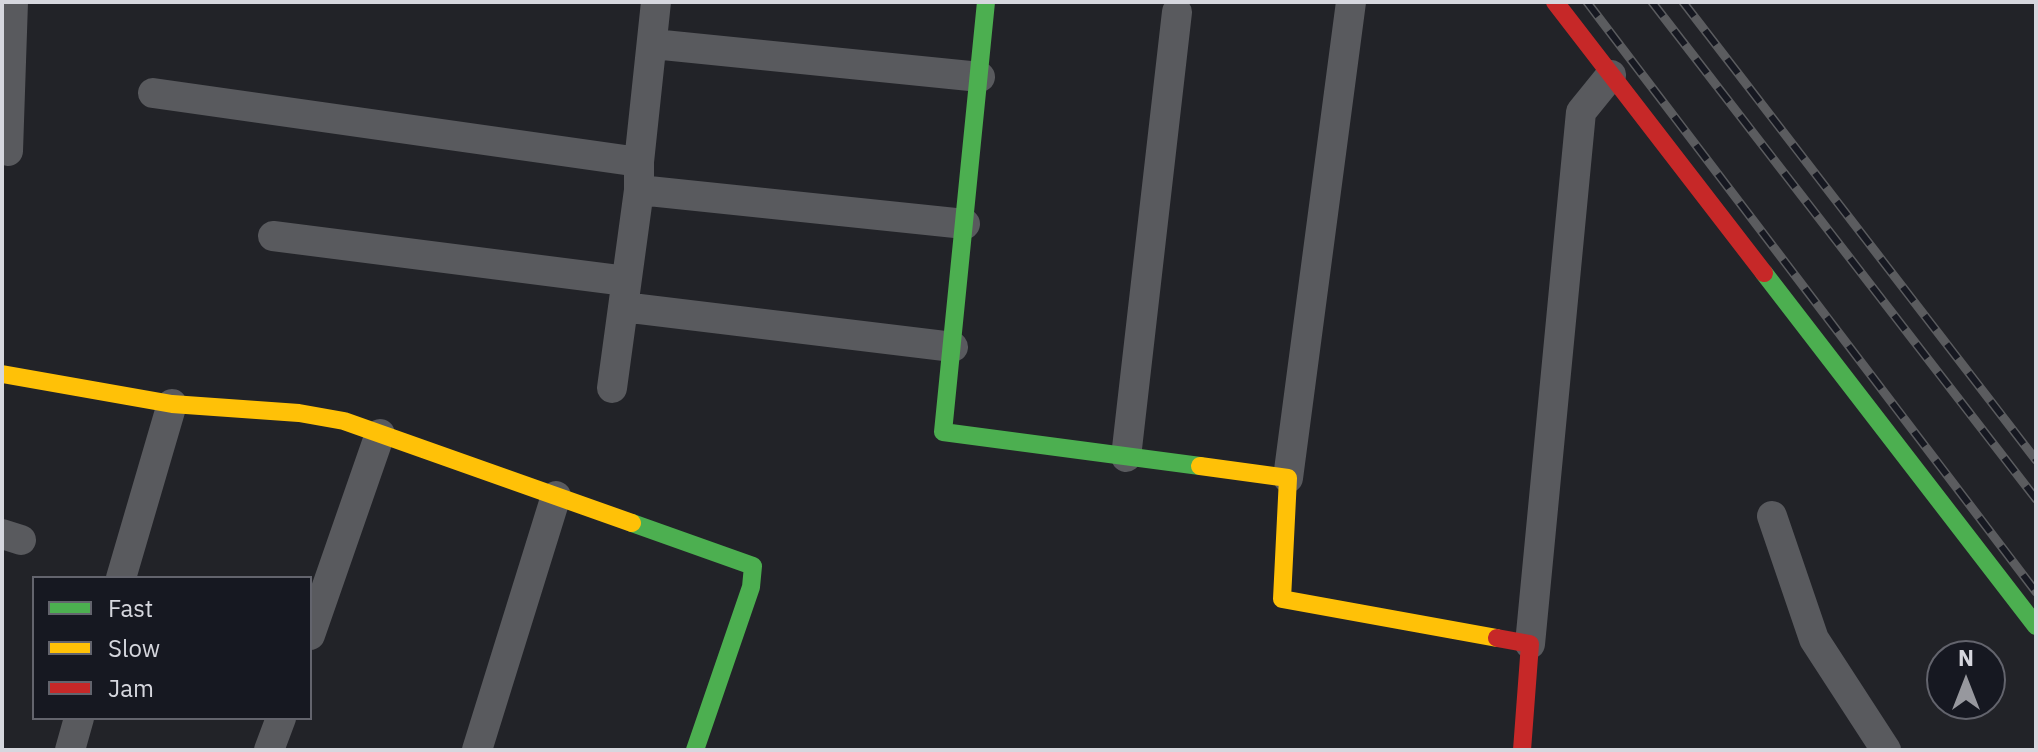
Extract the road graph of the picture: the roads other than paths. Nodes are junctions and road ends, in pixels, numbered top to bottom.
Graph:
1 (13, 2) edge
2 (656, 2) edge
3 (986, 2) edge
4 (1351, 2) edge
5 (1555, 2) edge
6 (1177, 12) dead end
7 (653, 44) junction
8 (1611, 75) junction
9 (980, 77) junction
10 (153, 93) dead end
11 (8, 151) dead end
12 (639, 176) junction
13 (965, 224) junction
14 (273, 236) dead end
15 (625, 294) junction
16 (953, 347) junction
17 (2, 374) edge
18 (612, 388) dead end
19 (172, 404) junction
20 (380, 434) junction
21 (1126, 457) junction
22 (1288, 478) junction
23 (556, 496) junction
24 (1772, 516) dead end
25 (122, 576) edge
26 (2036, 626) edge
27 (312, 629) edge
28 (1530, 644) junction
29 (78, 720) edge
30 (280, 720) edge
31 (70, 750) edge
32 (269, 750) edge
33 (477, 750) edge
34 (695, 750) edge
35 (1522, 750) edge
36 (1886, 750) edge

1 - 11 street
2 - 7 street
3 - 9 street
4 - 22 street
5 - 8 street
6 - 21 street
7 - 9 street
7 - 12 street
8 - 26 street
8 - 28 street
9 - 13 street
10 - 12 street
12 - 13 street
12 - 15 street
13 - 16 street
14 - 15 street
15 - 16 street
15 - 18 street
16 - 21 street
17 - 19 street
19 - 20 street
19 - 25 street
20 - 23 street
20 - 27 street
21 - 22 street
22 - 28 street
23 - 33 street
23 - 34 street
24 - 36 street
28 - 35 street
29 - 31 street
30 - 32 street

